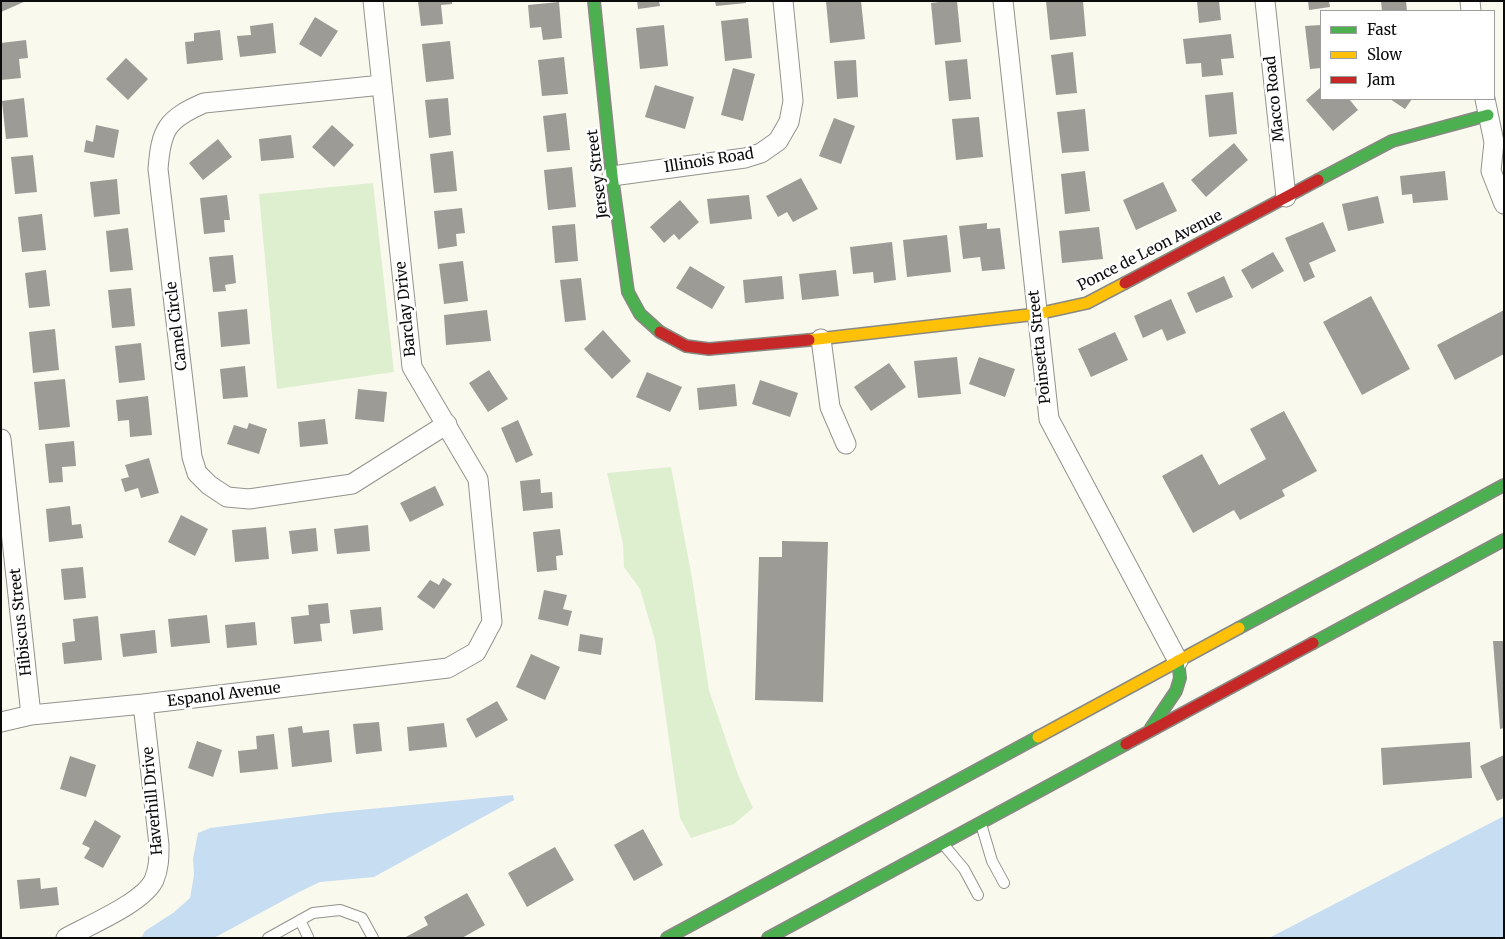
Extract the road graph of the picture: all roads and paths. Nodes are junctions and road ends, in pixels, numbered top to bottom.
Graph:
1 (373, 1) edge
2 (594, 1) edge
3 (783, 1) edge
4 (1003, 1) edge
5 (1265, 1) edge
6 (382, 85) junction
7 (1486, 107) edge
8 (1500, 143) edge
9 (612, 176) junction
10 (1286, 197) junction
11 (1504, 204) edge
12 (1037, 314) junction
13 (660, 332) joint
14 (820, 339) junction
15 (447, 424) junction
16 (1, 439) edge
17 (846, 444) dead end
18 (1504, 485) edge
19 (1504, 540) edge
20 (1178, 661) junction
21 (448, 668) joint
22 (144, 704) junction
23 (31, 715) junction
24 (1, 722) edge
25 (1149, 732) junction
26 (981, 823) junction
27 (942, 843) junction
28 (1004, 883) dead end
29 (978, 896) dead end
30 (300, 920) junction
31 (89, 932) edge
32 (66, 938) edge
33 (268, 938) edge
34 (309, 938) edge
35 (373, 938) edge
36 (667, 938) edge
37 (768, 938) edge

1 - 6 street, Barclay Drive
2 - 9 main road, Jersey Street
3 - 9 street, Illinois Road
4 - 12 street, Poinsetta Street
5 - 10 street, Macco Road
6 - 15 street, Barclay Drive
6 - 15 street, Camel Circle
7 - 8 street
7 - 10 main road, Ponce de Leon Avenue
8 - 11 street
9 - 13 main road, Jersey Street
10 - 12 main road, Ponce de Leon Avenue
12 - 14 main road, Ponce de Leon Avenue
12 - 20 street, Poinsetta Street
13 - 14 main road, Ponce de Leon Avenue
14 - 17 street
15 - 21 street, Barclay Drive
16 - 23 street, Hibiscus Street
18 - 20 main road
19 - 25 main road
20 - 25 main road
20 - 36 main road
21 - 22 street, Espanol Avenue
22 - 23 street, Espanol Avenue
22 - 31 street, Haverhill Drive
23 - 24 street, Espanol Avenue
25 - 26 main road
26 - 27 main road
26 - 28 lane
27 - 29 lane
27 - 37 main road
30 - 33 lane
30 - 34 lane
30 - 35 lane
31 - 32 street, Haverhill Drive

